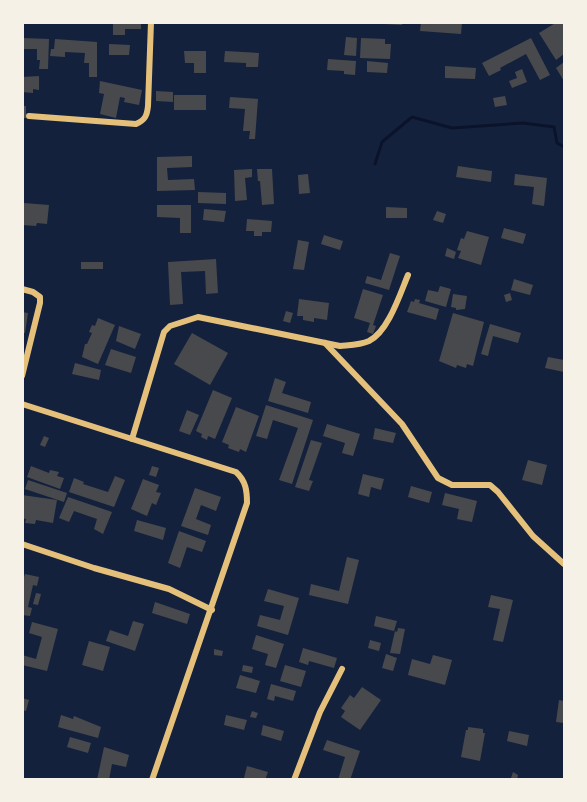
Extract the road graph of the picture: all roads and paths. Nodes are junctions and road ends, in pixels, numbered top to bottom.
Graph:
1 (151, 22) edge
2 (29, 116) dead end
3 (408, 275) dead end
4 (22, 290) edge
5 (325, 343) junction
6 (22, 376) edge
7 (22, 404) edge
8 (132, 439) junction
9 (22, 544) edge
10 (564, 564) edge
11 (212, 610) junction
12 (342, 669) dead end
13 (152, 780) edge
14 (294, 780) edge

1 - 2 street
3 - 5 street
4 - 6 street
5 - 8 street
5 - 10 street
7 - 8 street
8 - 11 street
9 - 11 street
11 - 13 street
12 - 14 street

